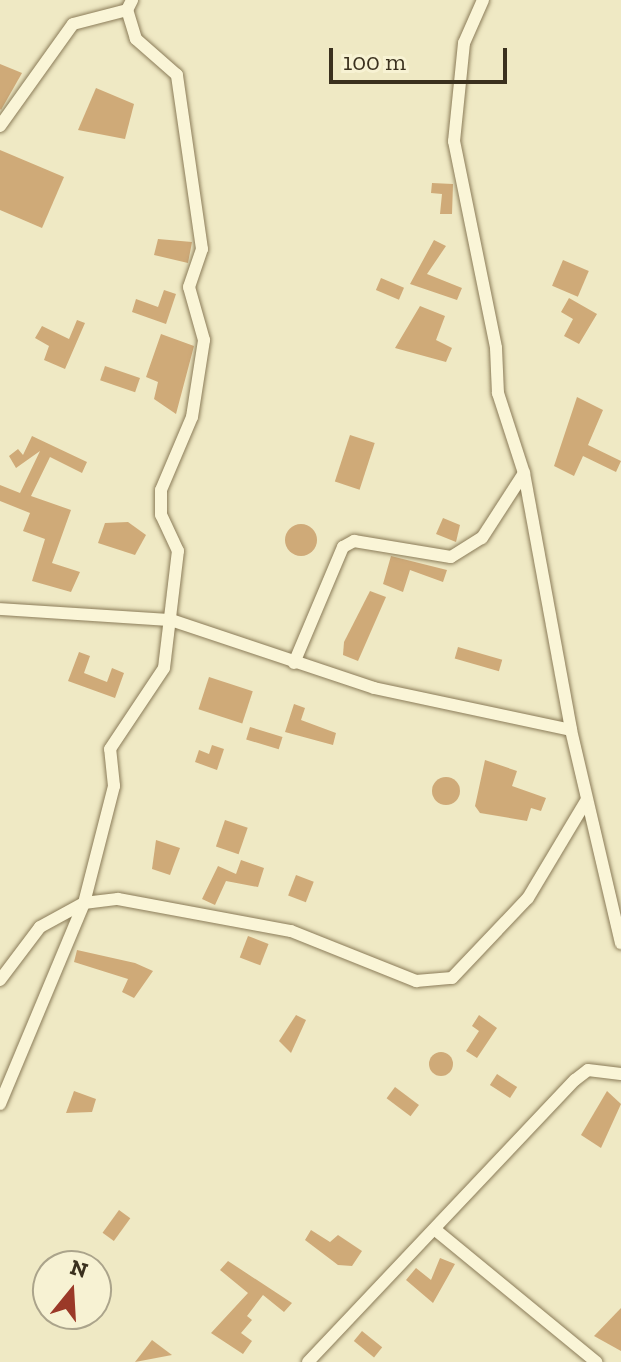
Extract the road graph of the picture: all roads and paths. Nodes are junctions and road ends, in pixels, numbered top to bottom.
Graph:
1 (483, 0) edge
2 (129, 5) edge
3 (0, 126) edge
4 (524, 473) junction
5 (0, 609) edge
6 (171, 620) junction
7 (294, 663) junction
8 (571, 730) junction
9 (586, 801) junction
10 (84, 903) junction
11 (621, 943) edge
12 (0, 980) edge
13 (621, 1074) edge
14 (0, 1104) edge
15 (438, 1232) junction
16 (308, 1362) edge
17 (596, 1362) edge

1 - 4 street
2 - 3 street
2 - 6 street
4 - 7 street
4 - 8 street
5 - 6 street
6 - 7 street
6 - 10 street
7 - 8 street
8 - 9 street
9 - 10 street
9 - 11 street
10 - 12 street
10 - 14 street
13 - 15 street
15 - 16 street
15 - 17 street

